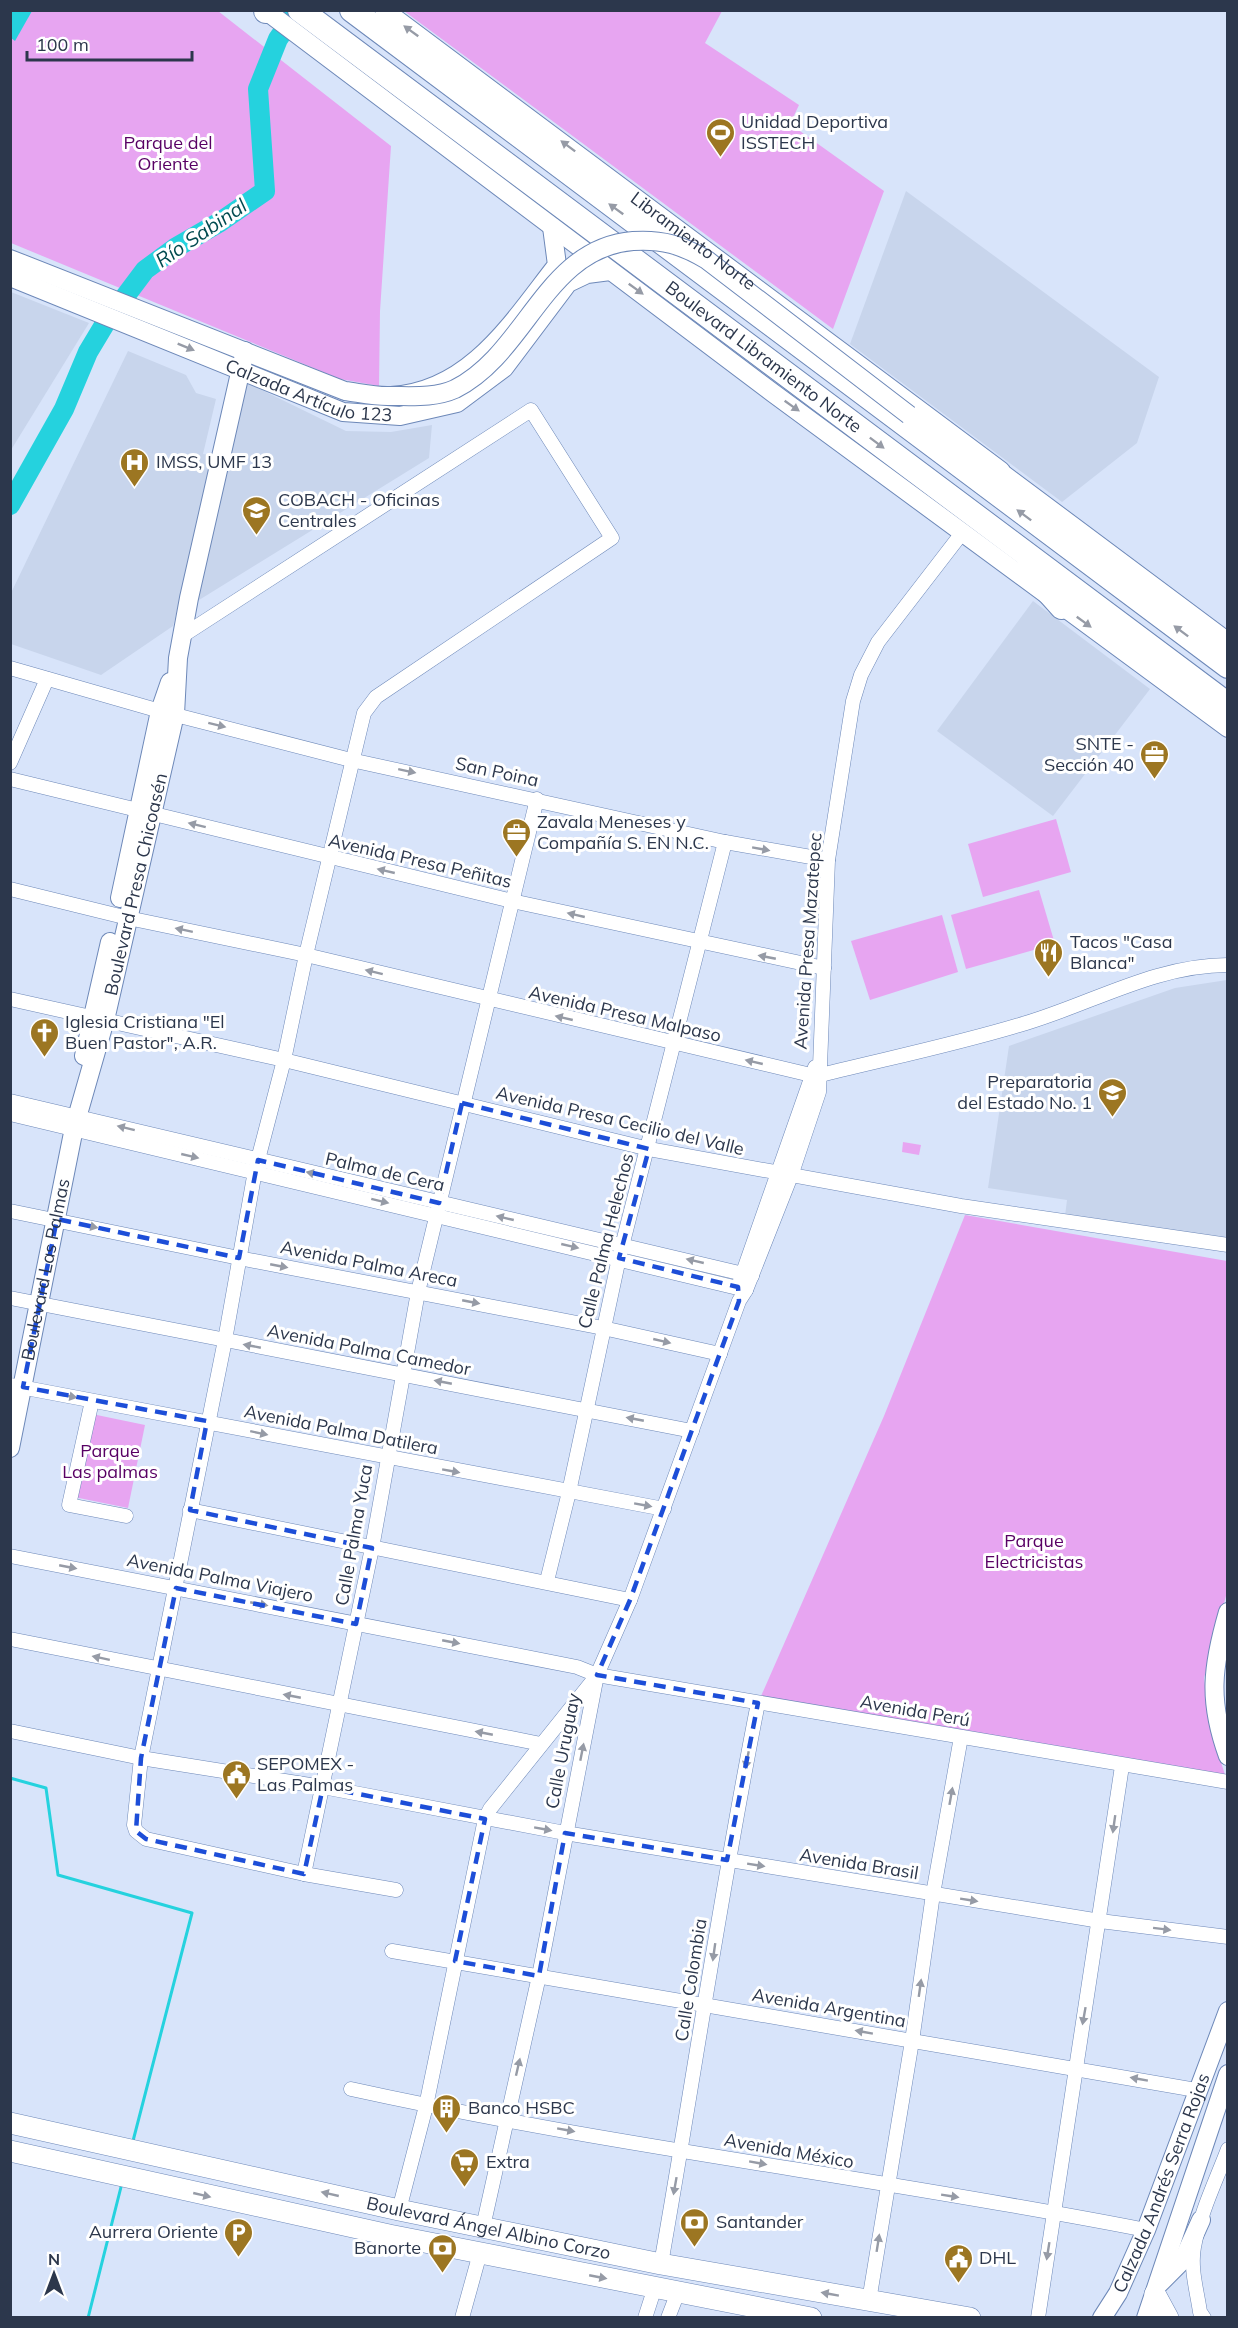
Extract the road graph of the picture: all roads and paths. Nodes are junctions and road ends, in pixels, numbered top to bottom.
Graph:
1 (300, 10) edge
2 (267, 12) edge
3 (366, 13) edge
4 (319, 38) junction
5 (552, 227) junction
6 (10, 259) edge
7 (610, 271) junction
8 (10, 277) edge
9 (90, 299) junction
10 (243, 360) junction
11 (392, 396) junction
12 (1001, 471) junction
13 (990, 528) junction
14 (962, 533) junction
15 (1062, 607) junction
16 (182, 636) junction
17 (1227, 642) edge
18 (1227, 666) edge
19 (10, 668) edge
20 (47, 679) junction
21 (1219, 698) edge
22 (167, 713) junction
23 (1227, 728) edge
24 (351, 760) junction
25 (10, 763) edge
26 (10, 779) edge
27 (537, 800) junction
28 (145, 812) junction
29 (725, 842) junction
30 (329, 858) junction
31 (828, 860) junction
32 (10, 889) edge
33 (512, 901) junction
34 (122, 917) junction
35 (699, 943) junction
36 (306, 955) junction
37 (1227, 965) edge
38 (824, 968) junction
39 (10, 999) edge
40 (487, 999) junction
41 (98, 1018) junction
42 (672, 1044) junction
43 (284, 1060) junction
44 (816, 1071) junction
45 (10, 1101) edge
46 (462, 1103) junction
47 (10, 1114) edge
48 (75, 1120) junction
49 (648, 1149) junction
50 (256, 1165) junction
51 (785, 1175) junction
52 (438, 1209) junction
53 (10, 1211) edge
54 (57, 1219) junction
55 (1227, 1245) edge
56 (621, 1251) junction
57 (239, 1258) junction
58 (747, 1274) junction
59 (418, 1292) junction
60 (741, 1292) junction
61 (10, 1299) edge
62 (39, 1304) junction
63 (603, 1328) junction
64 (225, 1340) junction
65 (720, 1354) junction
66 (404, 1375) junction
67 (17, 1386) edge
68 (92, 1401) junction
69 (585, 1409) junction
70 (207, 1421) junction
71 (692, 1431) junction
72 (10, 1448) edge
73 (387, 1460) junction
74 (569, 1492) junction
75 (664, 1509) junction
76 (190, 1510) junction
77 (126, 1516) dead end
78 (372, 1548) junction
79 (10, 1556) edge
80 (547, 1581) junction
81 (176, 1588) junction
82 (630, 1600) junction
83 (1227, 1612) edge
84 (356, 1624) junction
85 (10, 1640) edge
86 (159, 1670) junction
87 (597, 1675) junction
88 (758, 1703) junction
89 (340, 1706) junction
90 (10, 1731) edge
91 (962, 1737) junction
92 (541, 1744) junction
93 (1227, 1756) edge
94 (141, 1758) junction
95 (1122, 1766) junction
96 (1227, 1782) edge
97 (323, 1787) junction
98 (485, 1819) junction
99 (565, 1833) junction
100 (727, 1860) junction
101 (304, 1874) junction
102 (396, 1890) dead end
103 (933, 1894) junction
104 (1100, 1921) junction
105 (1227, 1937) edge
106 (393, 1951) dead end
107 (455, 1961) junction
108 (539, 1976) junction
109 (706, 2005) junction
110 (1227, 2011) edge
111 (1224, 2032) edge
112 (912, 2041) junction
113 (1075, 2068) junction
114 (1227, 2074) edge
115 (351, 2089) dead end
116 (1196, 2090) junction
117 (426, 2106) junction
118 (506, 2120) junction
119 (10, 2123) edge
120 (1227, 2149) edge
121 (10, 2151) edge
122 (681, 2151) junction
123 (886, 2186) junction
124 (399, 2210) junction
125 (1054, 2212) junction
126 (1201, 2220) junction
127 (483, 2227) junction
128 (1146, 2230) junction
129 (555, 2242) junction
130 (480, 2253) junction
131 (661, 2264) junction
132 (536, 2265) junction
133 (560, 2270) junction
134 (655, 2287) junction
135 (1156, 2289) junction
136 (678, 2292) junction
137 (869, 2301) junction
138 (462, 2318) edge
139 (645, 2318) edge
140 (668, 2318) edge
141 (811, 2318) edge
142 (970, 2318) edge
143 (1038, 2318) edge
144 (1102, 2318) edge
145 (1146, 2318) edge
146 (1168, 2318) edge
147 (1204, 2318) edge

1 - 4 highway, Boulevard Libramiento Norte
2 - 4 main road
12 -> 3 main road, Libramiento Norte
18 -> 3 highway, Boulevard Libramiento Norte
4 - 5 main road
4 -> 13 highway, Boulevard Libramiento Norte
5 - 7 main road
5 - 11 main road, Calzada Artículo 123
6 - 9 main road, Calzada Artículo 123
7 - 10 main road, Calzada Artículo 123
7 -> 14 main road
8 - 9 main road, Calzada Artículo 123
9 - 10 main road, Calzada Artículo 123
10 - 11 main road, Calzada Artículo 123
10 - 16 main road, Boulevard Presa Chicoasén
11 - 12 main road, bridge
12 - 17 main road
13 - 15 highway
13 - 21 highway, Boulevard Libramiento Norte
14 - 15 main road
14 - 31 street, Avenida Presa Mazatepec
15 -> 23 main road
16 - 22 main road, Boulevard Presa Chicoasén
16 - 24 street
19 - 20 street, San Poina
20 - 22 street, San Poina
20 - 25 street
22 -> 24 street, San Poina
22 - 28 main road, Boulevard Presa Chicoasén
24 -> 27 street, San Poina
24 - 30 street
26 - 28 street, Avenida Presa Peñitas
27 - 29 street, San Poina
27 - 33 street, Calle Palma Yuca
30 -> 28 street, Avenida Presa Peñitas
28 - 34 main road, Boulevard Presa Chicoasén
29 -> 31 street, San Poina
29 - 35 street, Calle Palma Helechos
33 -> 30 street, Avenida Presa Peñitas
30 - 36 street
31 - 38 street, Avenida Presa Mazatepec
32 - 34 street, Avenida Presa Malpaso
35 -> 33 street, Avenida Presa Peñitas
33 - 40 street, Calle Palma Yuca
36 -> 34 street, Avenida Presa Malpaso
34 - 41 main road, Boulevard Presa Chicoasén
38 -> 35 street, Avenida Presa Peñitas
35 - 42 street, Calle Palma Helechos
40 -> 36 street, Avenida Presa Malpaso
36 - 43 street
37 - 44 street, Avenida Presa Malpaso
38 - 44 street, Avenida Presa Mazatepec
39 - 41 street, Avenida Presa Cecilio del Valle
42 -> 40 street, Avenida Presa Malpaso
40 - 46 street, Calle Palma Yuca
41 - 43 street, Avenida Presa Cecilio del Valle
41 - 48 main road, Boulevard Presa Chicoasén
44 -> 42 street, Avenida Presa Malpaso
42 - 49 street, Calle Palma Helechos
43 - 46 street, Avenida Presa Cecilio del Valle
43 - 50 street
44 - 51 street, Avenida Presa Mazatepec
45 - 48 street, Palma de Cera
46 - 49 street, Avenida Presa Cecilio del Valle
46 - 52 street, Calle Palma Yuca
47 - 48 street, Palma de Cera
48 - 50 street, Palma de Cera
48 - 54 main road, Boulevard Las Palmas
49 - 51 street, Avenida Presa Cecilio del Valle
49 - 56 street, Calle Palma Helechos
50 - 52 street, Palma de Cera
50 - 57 street
51 - 55 street, Avenida Presa Cecilio del Valle
51 - 58 street, Avenida Presa Mazatepec
52 - 56 street, Palma de Cera
52 - 59 street, Calle Palma Yuca
53 - 54 street, Avenida Palma Areca
54 -> 57 street, Avenida Palma Areca
54 - 62 main road, Boulevard Las Palmas
58 -> 56 street, Palma de Cera
56 - 60 street, Palma de Cera
56 - 63 street, Calle Palma Helechos
57 -> 59 street, Avenida Palma Areca
57 - 64 street
58 - 60 street, Avenida Presa Mazatepec
59 -> 63 street, Avenida Palma Areca
59 - 66 street, Calle Palma Yuca
60 - 65 street, Calle Uruguay
61 - 62 street, Avenida Palma Camedor
62 - 64 street, Avenida Palma Camedor
62 - 67 main road, Boulevard Las Palmas
63 -> 65 street, Avenida Palma Areca
63 - 69 street, Calle Palma Helechos
66 -> 64 street, Avenida Palma Camedor
64 - 70 street
65 - 71 street, Calle Uruguay
69 -> 66 street, Avenida Palma Camedor
66 - 73 street, Calle Palma Yuca
67 -> 68 street, Avenida Palma Datilera
67 - 72 main road, Boulevard Las Palmas
68 - 70 street, Avenida Palma Datilera
68 - 77 street
71 -> 69 street, Avenida Palma Camedor
69 - 74 street, Calle Palma Helechos
70 -> 73 street, Avenida Palma Datilera
70 - 76 street
71 - 75 street, Calle Uruguay
73 -> 74 street, Avenida Palma Datilera
73 - 78 street, Calle Palma Yuca
74 -> 75 street, Avenida Palma Datilera
74 - 80 street, Calle Palma Helechos
75 - 82 street, Calle Uruguay
76 - 78 street
76 - 81 street
78 - 80 street
78 - 84 street, Calle Palma Yuca
79 -> 81 street, Avenida Palma Viajero
80 - 82 street
81 -> 84 street, Avenida Palma Viajero
81 - 86 street
82 - 87 street, Calle Uruguay
83 - 93 main road
84 -> 87 street, Avenida Palma Viajero
84 - 89 street, Calle Palma Yuca
86 -> 85 street
89 -> 86 street
86 - 94 street
87 - 88 street, Avenida Perú
87 - 92 street
99 -> 87 street, Calle Uruguay
88 - 91 street, Avenida Perú
88 -> 100 street, Calle Colombia
92 -> 89 street
89 - 97 street, Calle Palma Yuca
90 - 94 street, Avenida Brasil
91 - 95 street, Avenida Perú
103 -> 91 street
92 - 98 street
94 - 97 street, Avenida Brasil
94 - 101 street
95 - 96 street, Avenida Perú
95 -> 104 street
97 - 98 street, Avenida Brasil
97 - 101 street, Calle Palma Yuca
98 -> 99 street, Avenida Brasil
98 - 107 street
99 - 100 street, Avenida Brasil
99 - 108 street, Calle Uruguay
100 -> 103 street, Avenida Brasil
100 -> 109 street, Calle Colombia
101 - 102 street
103 -> 104 street, Avenida Brasil
112 -> 103 street
104 -> 105 street, Avenida Brasil
104 -> 113 street
106 - 107 street, Avenida Argentina
107 - 108 street, Avenida Argentina
107 - 117 street
108 - 109 street, Avenida Argentina
118 -> 108 street, Calle Uruguay
112 -> 109 street, Avenida Argentina
109 - 122 street, Calle Colombia
110 - 111 main road, Calzada Andrés Serra Rojas
111 - 116 main road, Calzada Andrés Serra Rojas
112 - 113 street, Avenida Argentina
112 - 123 street
116 -> 113 street, Avenida Argentina
113 - 125 street
114 - 135 main road, Calzada Andrés Serra Rojas
115 - 117 street, Avenida México
116 - 128 main road, Calzada Andrés Serra Rojas
117 - 118 street, Avenida México
117 - 124 street
118 -> 122 street, Avenida México
118 - 127 street, Calle Uruguay
124 -> 119 main road, Boulevard Ángel Albino Corzo
120 - 126 street
121 -> 130 main road, Boulevard Ángel Albino Corzo
122 -> 123 street, Avenida México
122 -> 131 street, Calle Colombia
123 -> 125 street, Avenida México
137 -> 123 street
124 - 127 main road, Boulevard Ángel Albino Corzo
125 - 128 street, Avenida México
125 -> 143 street
126 - 135 main road
126 - 147 street
127 - 129 main road, Boulevard Ángel Albino Corzo
128 - 144 main road, Calzada Andrés Serra Rojas
129 - 131 main road, Boulevard Ángel Albino Corzo
129 - 132 main road
129 - 133 main road
130 - 132 main road, Boulevard Ángel Albino Corzo
130 - 138 street
137 -> 131 main road, Boulevard Ángel Albino Corzo
132 - 133 main road, Boulevard Ángel Albino Corzo
133 -> 134 main road, Boulevard Ángel Albino Corzo
134 - 136 main road, Boulevard Ángel Albino Corzo
134 - 139 street
135 - 145 main road, Calzada Andrés Serra Rojas
135 - 146 main road
136 - 140 street
136 - 141 main road, Boulevard Ángel Albino Corzo
137 - 142 main road, Boulevard Ángel Albino Corzo

